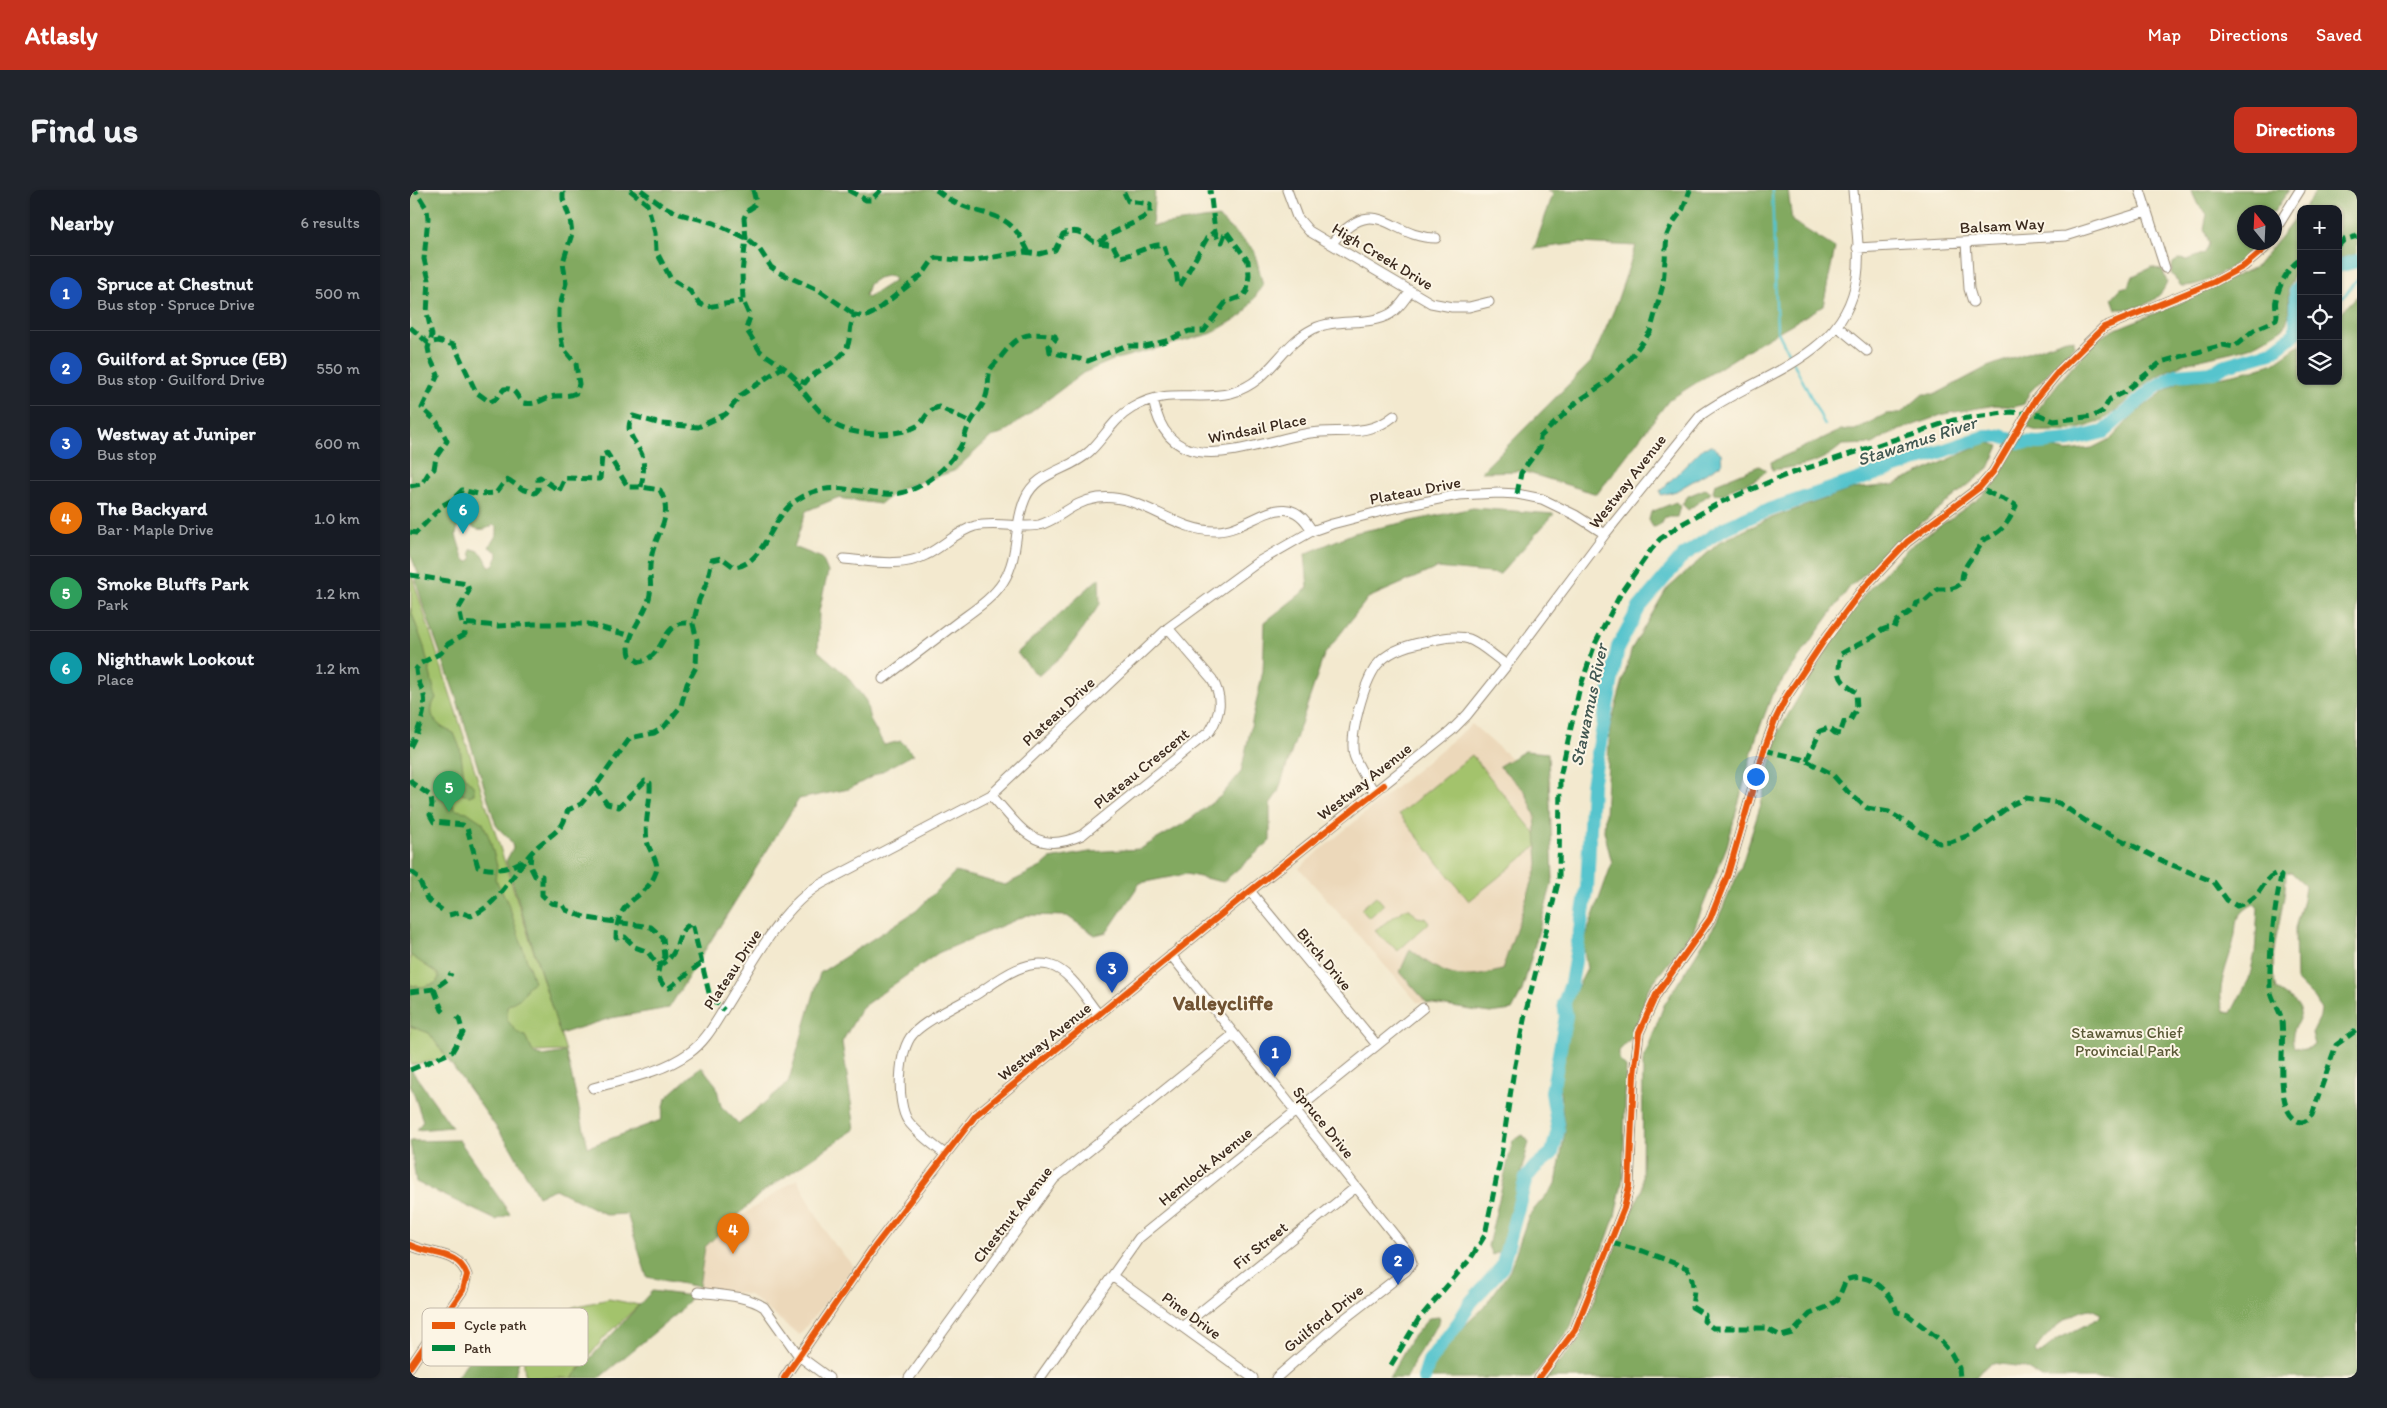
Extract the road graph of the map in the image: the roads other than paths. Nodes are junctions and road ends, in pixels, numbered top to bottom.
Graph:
1 (1287, 190) edge
2 (1853, 190) edge
3 (2140, 190) edge
4 (2300, 190) edge
5 (2146, 211) junction
6 (2282, 219) edge
7 (1436, 238) dead end
8 (1966, 242) junction
9 (1332, 243) junction
10 (1857, 248) junction
11 (2260, 250) edge
12 (2165, 268) dead end
13 (1410, 292) junction
14 (1489, 302) dead end
15 (1973, 302) dead end
16 (1838, 327) junction
17 (1868, 351) dead end
18 (1153, 399) junction
19 (1394, 416) dead end
20 (1019, 524) junction
21 (1312, 531) junction
22 (1605, 534) junction
23 (844, 559) dead end
24 (1168, 628) junction
25 (1507, 666) junction
26 (883, 679) dead end
27 (1374, 792) junction
28 (991, 795) junction
29 (1250, 891) junction
30 (1171, 955) junction
31 (1423, 1008) dead end
32 (1099, 1015) junction
33 (1234, 1034) junction
34 (1377, 1045) junction
35 (593, 1088) dead end
36 (1297, 1111) junction
37 (945, 1154) junction
38 (1356, 1187) junction
39 (410, 1245) edge
40 (1412, 1263) joint
41 (1112, 1276) junction
42 (698, 1292) dead end
43 (451, 1308) edge
44 (1183, 1326) junction
45 (422, 1350) edge
46 (799, 1356) junction
47 (410, 1367) edge
48 (784, 1378) edge
49 (829, 1378) edge
50 (909, 1378) edge
51 (1040, 1378) edge
52 (1253, 1378) edge
53 (1276, 1378) edge
54 (1539, 1378) edge

1 - 9 street, High Creek Drive
2 - 10 street, Westway Avenue
3 - 5 street
4 - 6 street
5 - 8 street, Balsam Way
5 - 12 street
7 - 9 street
8 - 10 street, Balsam Way
8 - 15 street
9 - 13 street, High Creek Drive
10 - 16 street, Westway Avenue
11 - 54 street
13 - 14 street, High Creek Drive
13 - 18 street
16 - 17 street
16 - 22 street, Westway Avenue
18 - 19 street, Windsail Place
18 - 20 street
20 - 21 street
20 - 23 street
20 - 26 street
21 - 22 street, Plateau Drive
21 - 24 street, Plateau Drive
22 - 25 street, Westway Avenue
24 - 28 street, Plateau Drive
24 - 28 street, Plateau Crescent
25 - 27 street, Westway Avenue
25 - 27 street
27 - 29 street, Westway Avenue
28 - 35 street, Plateau Drive
29 - 30 street, Westway Avenue
29 - 34 street, Birch Drive
30 - 32 street, Westway Avenue
30 - 33 street, Spruce Drive
31 - 34 street, Hemlock Avenue
32 - 37 street, Westway Avenue
32 - 37 street
33 - 36 street, Spruce Drive
33 - 50 street, Chestnut Avenue
34 - 36 street, Hemlock Avenue
36 - 38 street, Spruce Drive
36 - 41 street, Hemlock Avenue
37 - 46 street, Westway Avenue
38 - 40 street, Spruce Drive
38 - 44 street, Fir Street
39 - 43 street
40 - 53 street, Guilford Drive
41 - 44 street, Pine Drive
41 - 51 street, Hemlock Avenue
42 - 46 street
44 - 52 street, Pine Drive
45 - 47 street
46 - 48 street, Westway Avenue
46 - 49 street

